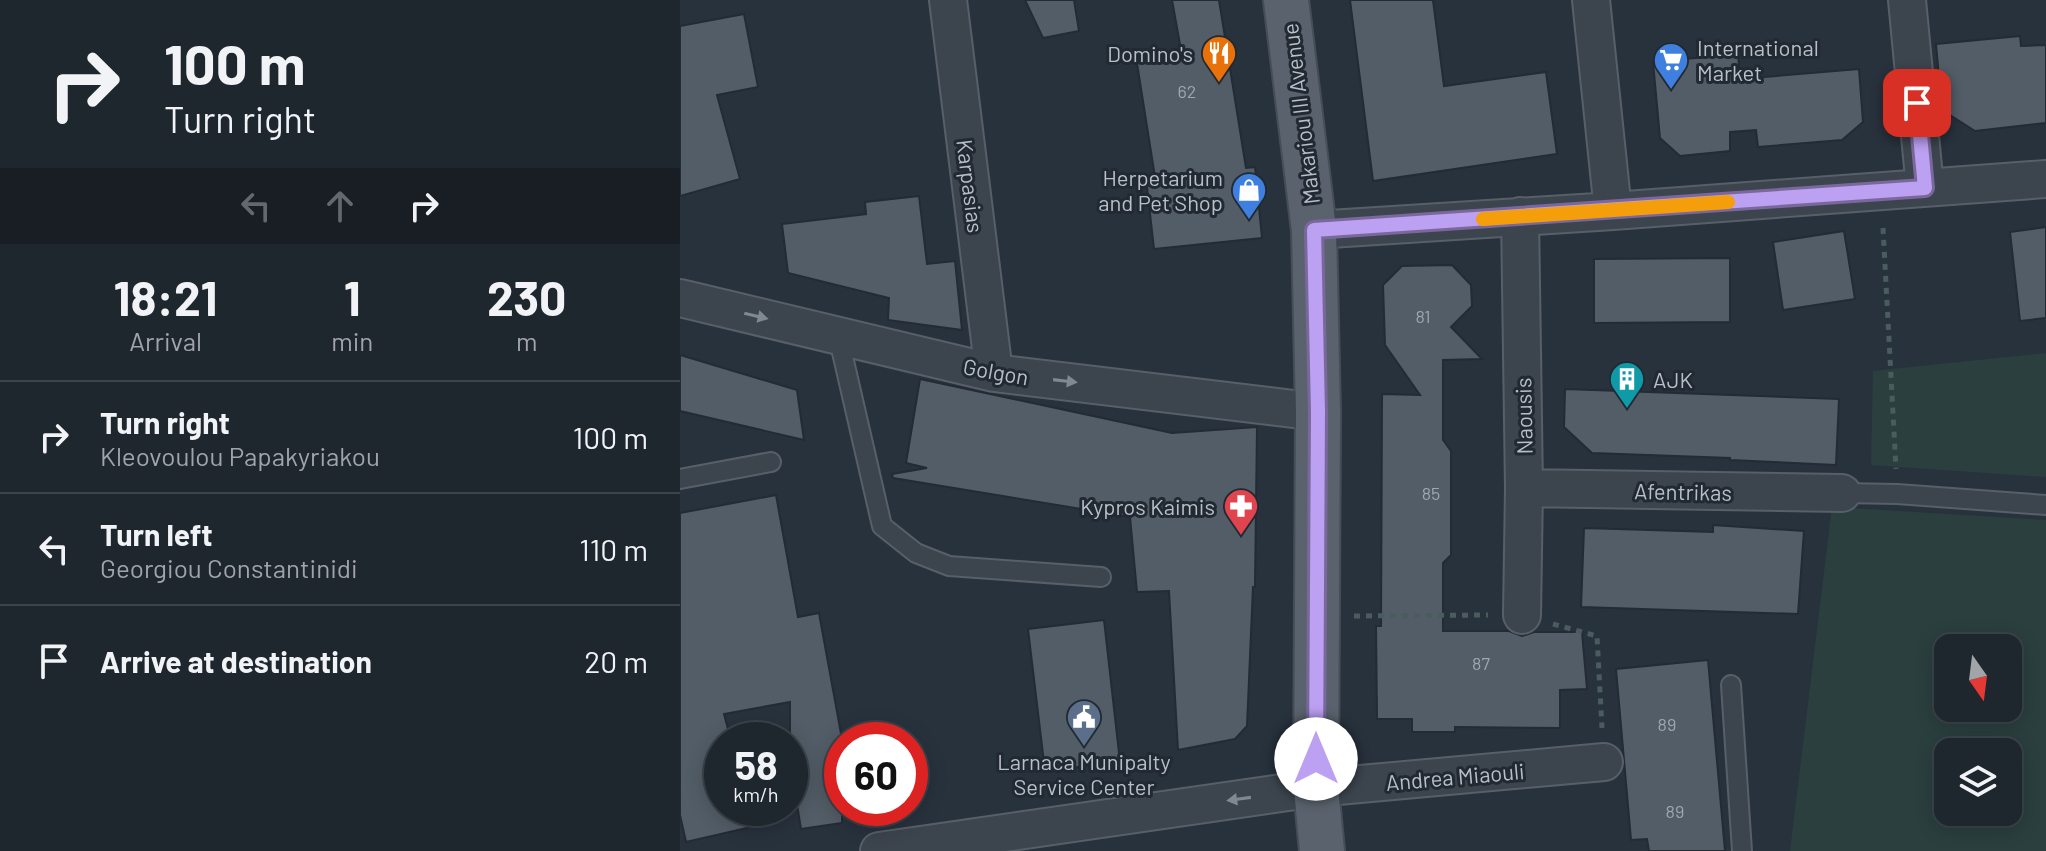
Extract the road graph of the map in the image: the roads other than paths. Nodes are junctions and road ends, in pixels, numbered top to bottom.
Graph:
1 (948, 0) edge
2 (1286, 0) edge
3 (1591, 0) edge
4 (1907, 0) edge
5 (2046, 179) edge
6 (1925, 188) junction
7 (1613, 211) junction
8 (1520, 216) junction
9 (1314, 230) junction
10 (680, 298) edge
11 (838, 335) junction
12 (994, 373) junction
13 (1318, 412) junction
14 (771, 462) dead end
15 (680, 479) edge
16 (1524, 488) junction
17 (1842, 493) joint
18 (2046, 505) edge
19 (1101, 577) dead end
20 (1522, 615) road end
21 (1731, 685) dead end
22 (1604, 762) road end
23 (1316, 788) junction
24 (879, 851) edge
25 (1322, 851) edge
26 (1742, 851) edge

1 - 12 street, Karpasias
2 - 9 main road, Makariou III Avenue
3 - 7 street
4 - 6 street
5 - 6 street
6 - 7 street
7 - 8 street
8 - 9 street
8 - 16 street, Naousis
9 - 13 main road, Makariou III Avenue
10 -> 11 street, Golgon
11 - 12 street, Golgon
11 - 19 lane
12 -> 13 street, Golgon
13 - 23 main road, Makariou III Avenue
14 - 15 lane
16 - 17 street, Afentrikas
16 - 20 street, Naousis
17 - 18 lane
21 - 26 lane
22 - 23 street, Andrea Miaouli
23 -> 24 street, Andrea Miaouli
23 - 25 main road, Makariou III Avenue

